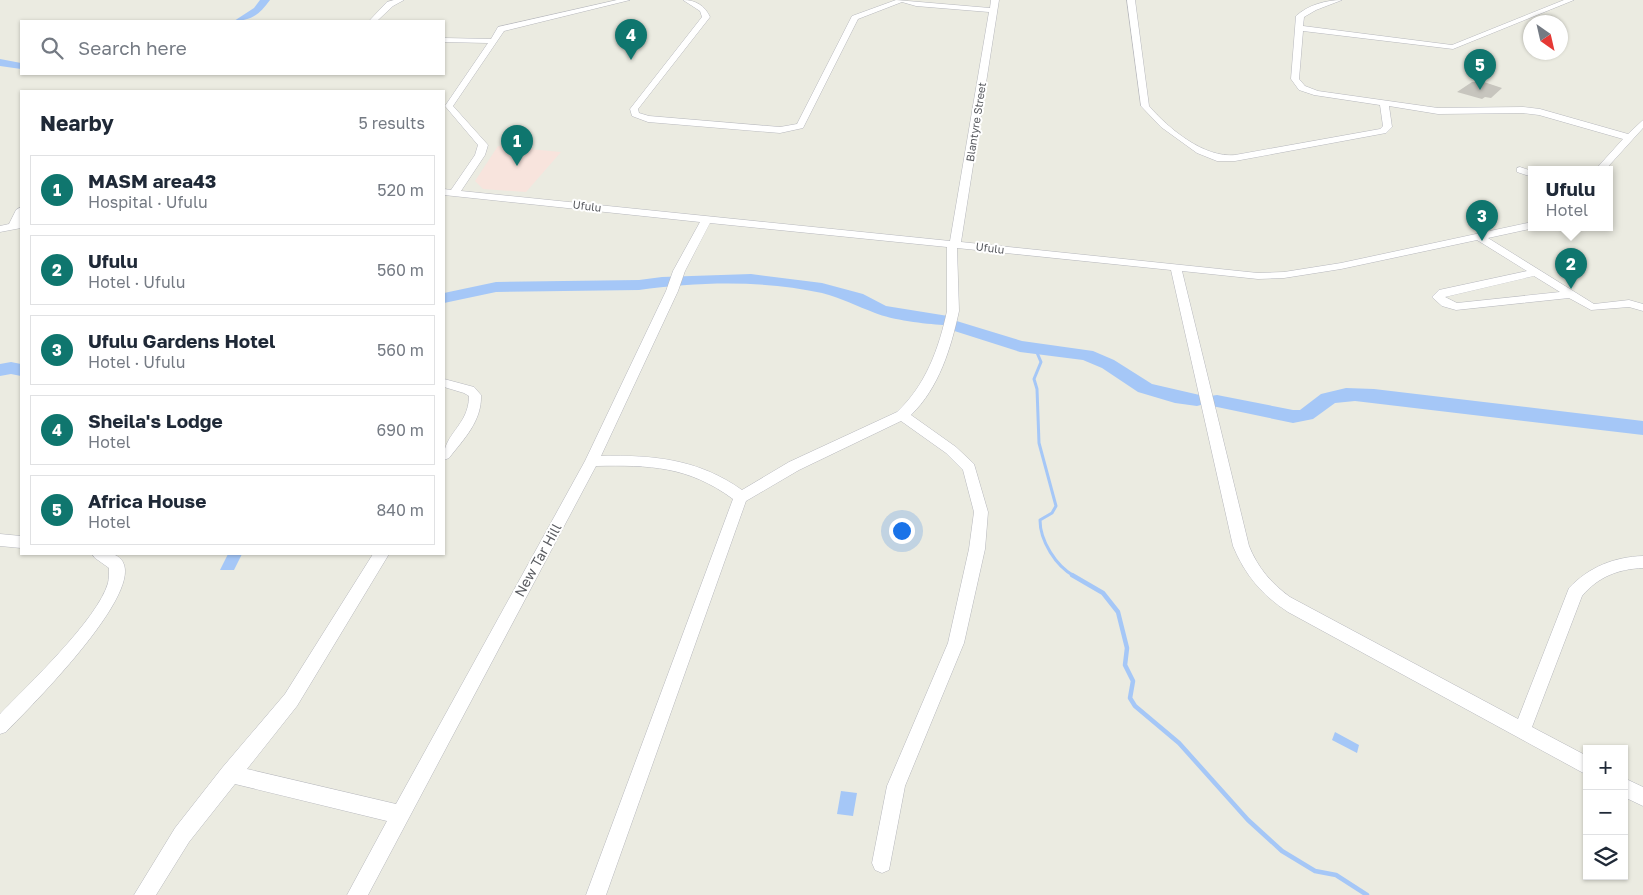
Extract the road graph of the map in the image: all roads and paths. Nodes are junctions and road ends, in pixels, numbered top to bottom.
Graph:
1 (400, 0) edge
2 (626, 0) edge
3 (687, 0) edge
4 (901, 0) edge
5 (996, 0) edge
6 (1131, 0) edge
7 (1338, 0) edge
8 (1570, 0) edge
9 (994, 10) junction
10 (374, 20) edge
11 (1299, 28) junction
12 (445, 40) edge
13 (491, 41) junction
14 (1384, 104) junction
15 (446, 106) edge
16 (1643, 123) edge
17 (1630, 138) junction
18 (1604, 166) edge
19 (1520, 170) dead end
20 (1528, 173) edge
21 (449, 192) edge
22 (706, 220) junction
23 (17, 226) edge
24 (1528, 227) edge
25 (0, 229) edge
26 (1480, 237) junction
27 (954, 244) junction
28 (1176, 269) junction
29 (1534, 273) junction
30 (1569, 295) junction
31 (1643, 308) edge
32 (445, 383) edge
33 (902, 415) junction
34 (445, 454) edge
35 (592, 461) junction
36 (741, 497) junction
37 (0, 540) edge
38 (20, 542) edge
39 (102, 555) edge
40 (380, 555) edge
41 (1643, 562) edge
42 (0, 726) edge
43 (1522, 731) junction
44 (1583, 764) edge
45 (229, 774) junction
46 (1628, 788) edge
47 (1643, 797) edge
48 (400, 814) junction
49 (882, 863) dead end
50 (144, 895) edge
51 (357, 895) edge
52 (596, 895) edge

1 - 10 street
2 - 13 street
3 - 4 street
4 - 9 street
5 - 9 street, Blantyre Street
6 - 14 street
7 - 11 street
8 - 11 street
9 - 27 street, Blantyre Street
11 - 14 street
12 - 13 street
13 - 15 street
14 - 17 street
15 - 21 street
16 - 17 street
17 - 18 street
19 - 20 street
21 - 22 street, Ufulu
22 - 27 street, Ufulu
22 - 35 street, New Tar Hill
23 - 25 street
24 - 26 street, Ufulu
26 - 28 street, Ufulu
26 - 29 street
27 - 28 street, Ufulu
27 - 33 street, Blantyre Street
28 - 43 street
29 - 30 street
29 - 30 street
30 - 31 street
32 - 34 street
33 - 36 street
33 - 49 street
35 - 36 street
35 - 48 street, New Tar Hill
36 - 52 street
37 - 38 street
39 - 42 street
40 - 45 street
41 - 43 street
43 - 44 street
45 - 48 street
45 - 50 street
46 - 47 street
48 - 51 street, New Tar Hill

